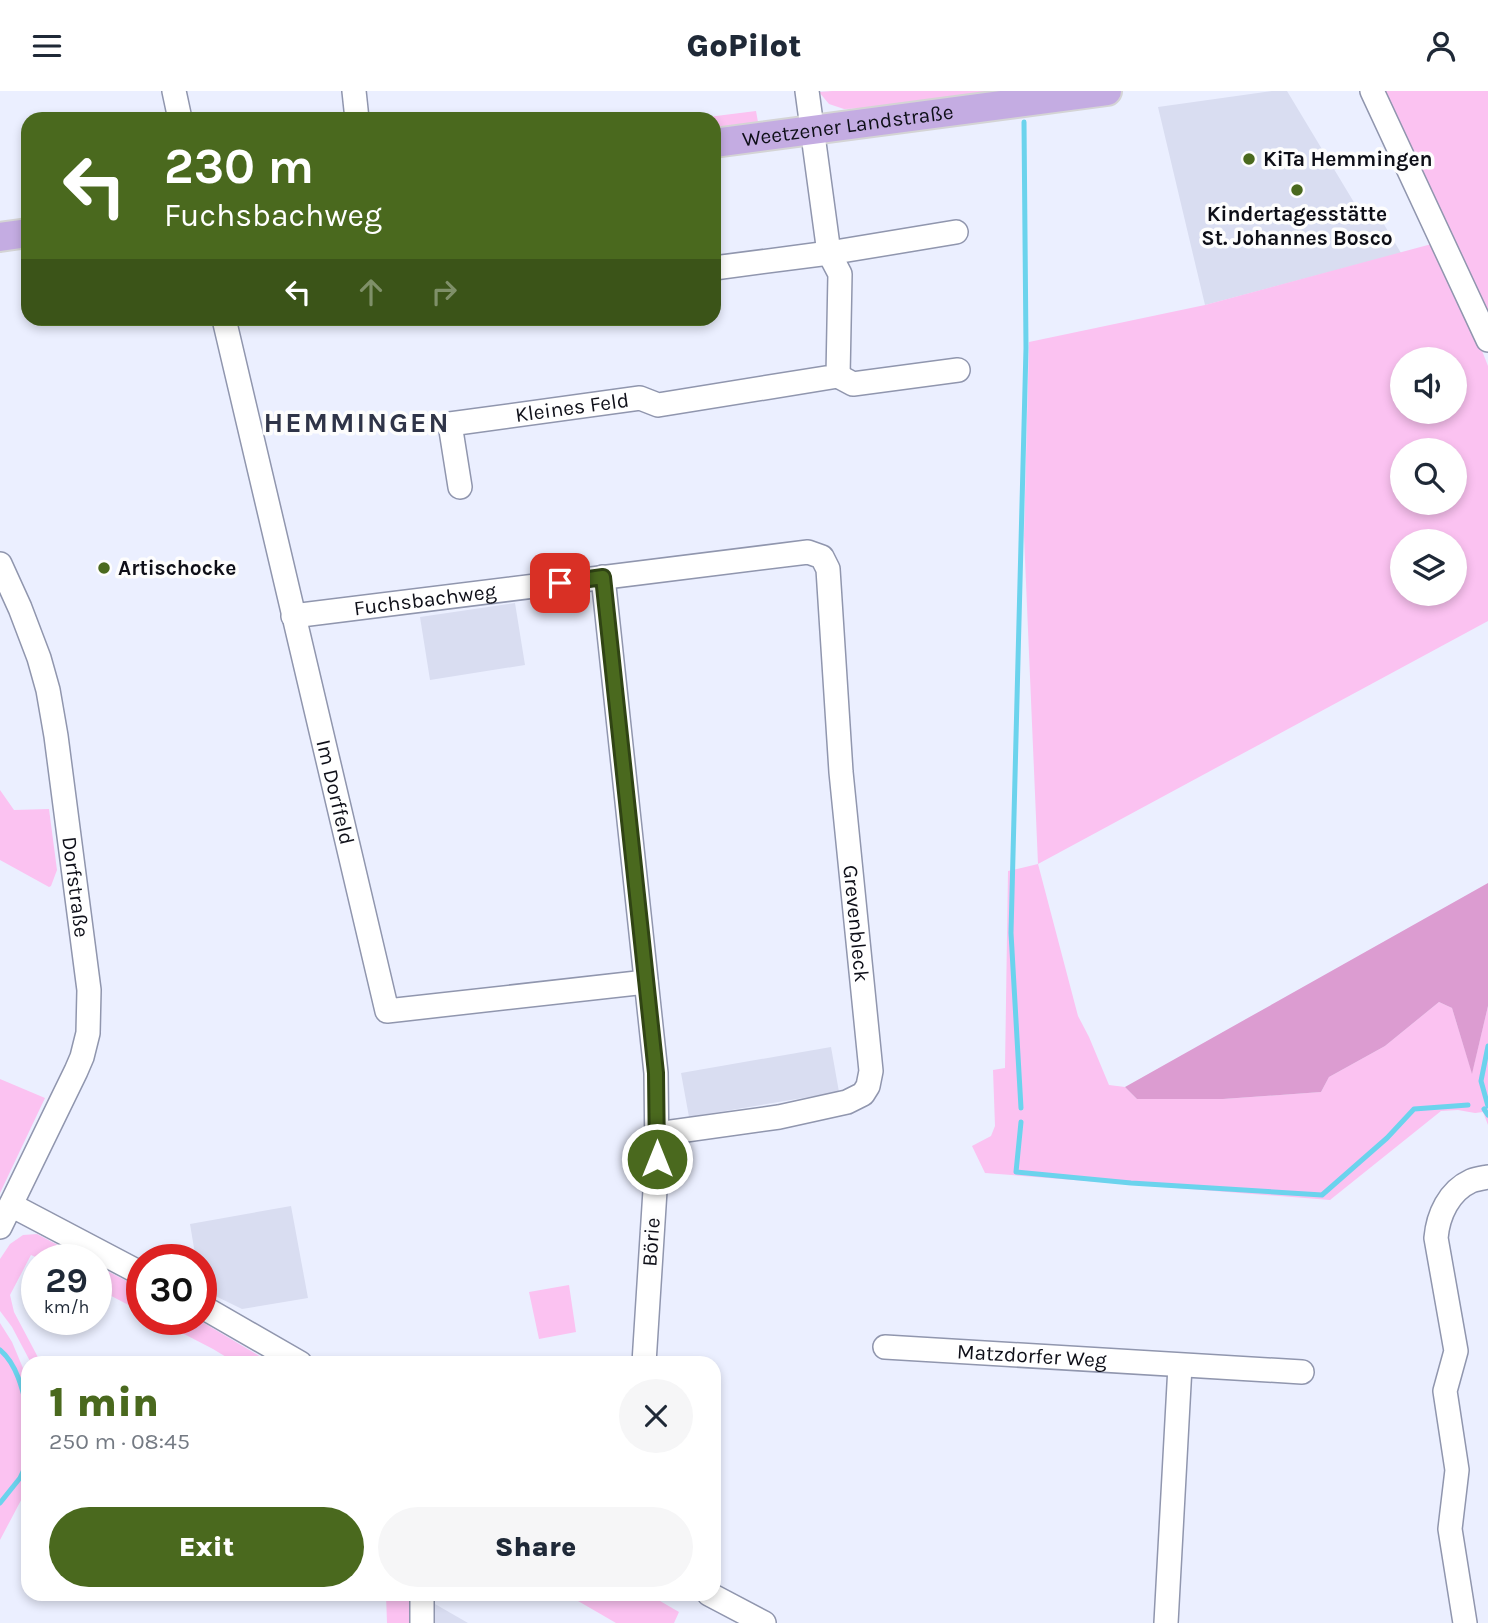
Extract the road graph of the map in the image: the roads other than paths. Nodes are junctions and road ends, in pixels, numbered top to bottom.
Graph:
1 (174, 91) edge
2 (354, 91) edge
3 (807, 91) edge
4 (1107, 91) edge
5 (1372, 91) edge
6 (178, 112) edge
7 (357, 112) edge
8 (811, 130) junction
9 (721, 142) edge
10 (956, 232) dead end
11 (21, 234) edge
12 (0, 237) edge
13 (829, 253) junction
14 (721, 267) edge
15 (226, 326) edge
16 (1488, 340) edge
17 (958, 370) dead end
18 (838, 376) junction
19 (460, 487) dead end
20 (808, 552) joint
21 (0, 564) edge
22 (603, 577) junction
23 (293, 616) junction
24 (646, 982) junction
25 (657, 1134) junction
26 (1488, 1177) edge
27 (11, 1205) junction
28 (0, 1227) edge
29 (126, 1266) edge
30 (217, 1315) edge
31 (885, 1347) dead end
32 (288, 1356) edge
33 (643, 1356) edge
34 (1180, 1366) junction
35 (1302, 1372) dead end
36 (721, 1600) edge
37 (422, 1601) edge
38 (422, 1623) edge
39 (764, 1623) edge
40 (1166, 1623) edge
41 (1465, 1623) edge

1 - 6 street
2 - 7 street
3 - 8 street
4 - 8 main road, Weetzener Landstraße
5 - 16 street
8 - 9 main road, Weetzener Landstraße
8 - 13 street
10 - 13 street
11 - 12 main road
13 - 14 street
13 - 18 street
15 - 23 street, Im Dorffeld
17 - 18 street, Kleines Feld
18 - 19 street, Kleines Feld
20 - 22 street, Fuchsbachweg
20 - 25 street, Grevenbleck
21 - 27 street, Dorfstraße
22 - 23 street, Fuchsbachweg
22 - 24 street, Börie
23 - 24 street, Im Dorffeld
24 - 25 street, Börie
25 - 33 street, Börie
26 - 41 street
27 - 28 street, Dorfstraße
27 - 29 street
30 - 32 street
31 - 34 street, Matzdorfer Weg
34 - 35 street, Matzdorfer Weg
34 - 40 street
36 - 39 street
37 - 38 street

